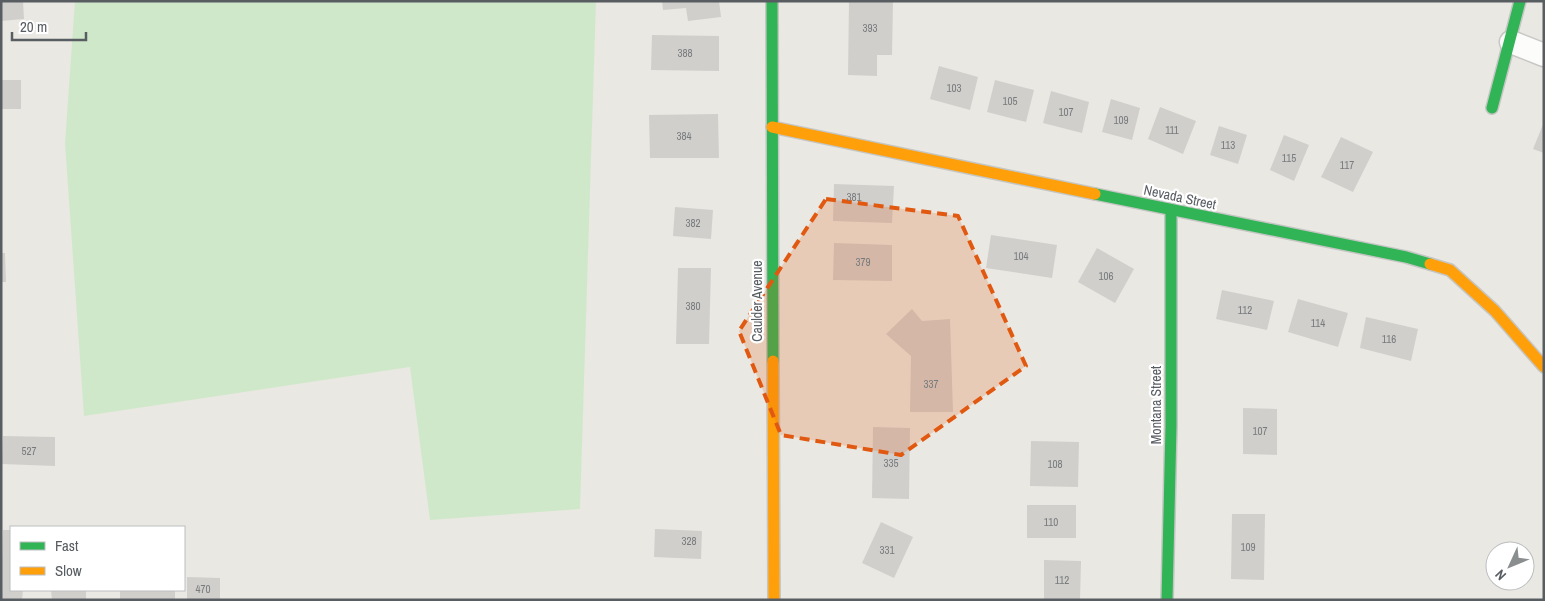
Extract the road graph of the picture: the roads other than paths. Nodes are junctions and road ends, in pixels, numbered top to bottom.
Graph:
1 (772, 1) edge
2 (1520, 1) edge
3 (1511, 42) junction
4 (1544, 55) edge
5 (1492, 108) dead end
6 (772, 127) junction
7 (1171, 210) junction
8 (1544, 367) edge
9 (774, 600) edge
10 (1167, 600) edge

1 - 6 street, Caulder Avenue
2 - 3 street
3 - 4 street
3 - 5 street
6 - 7 street, Nevada Street
6 - 9 street, Caulder Avenue
7 - 8 street, Nevada Street
7 - 10 street, Montana Street

